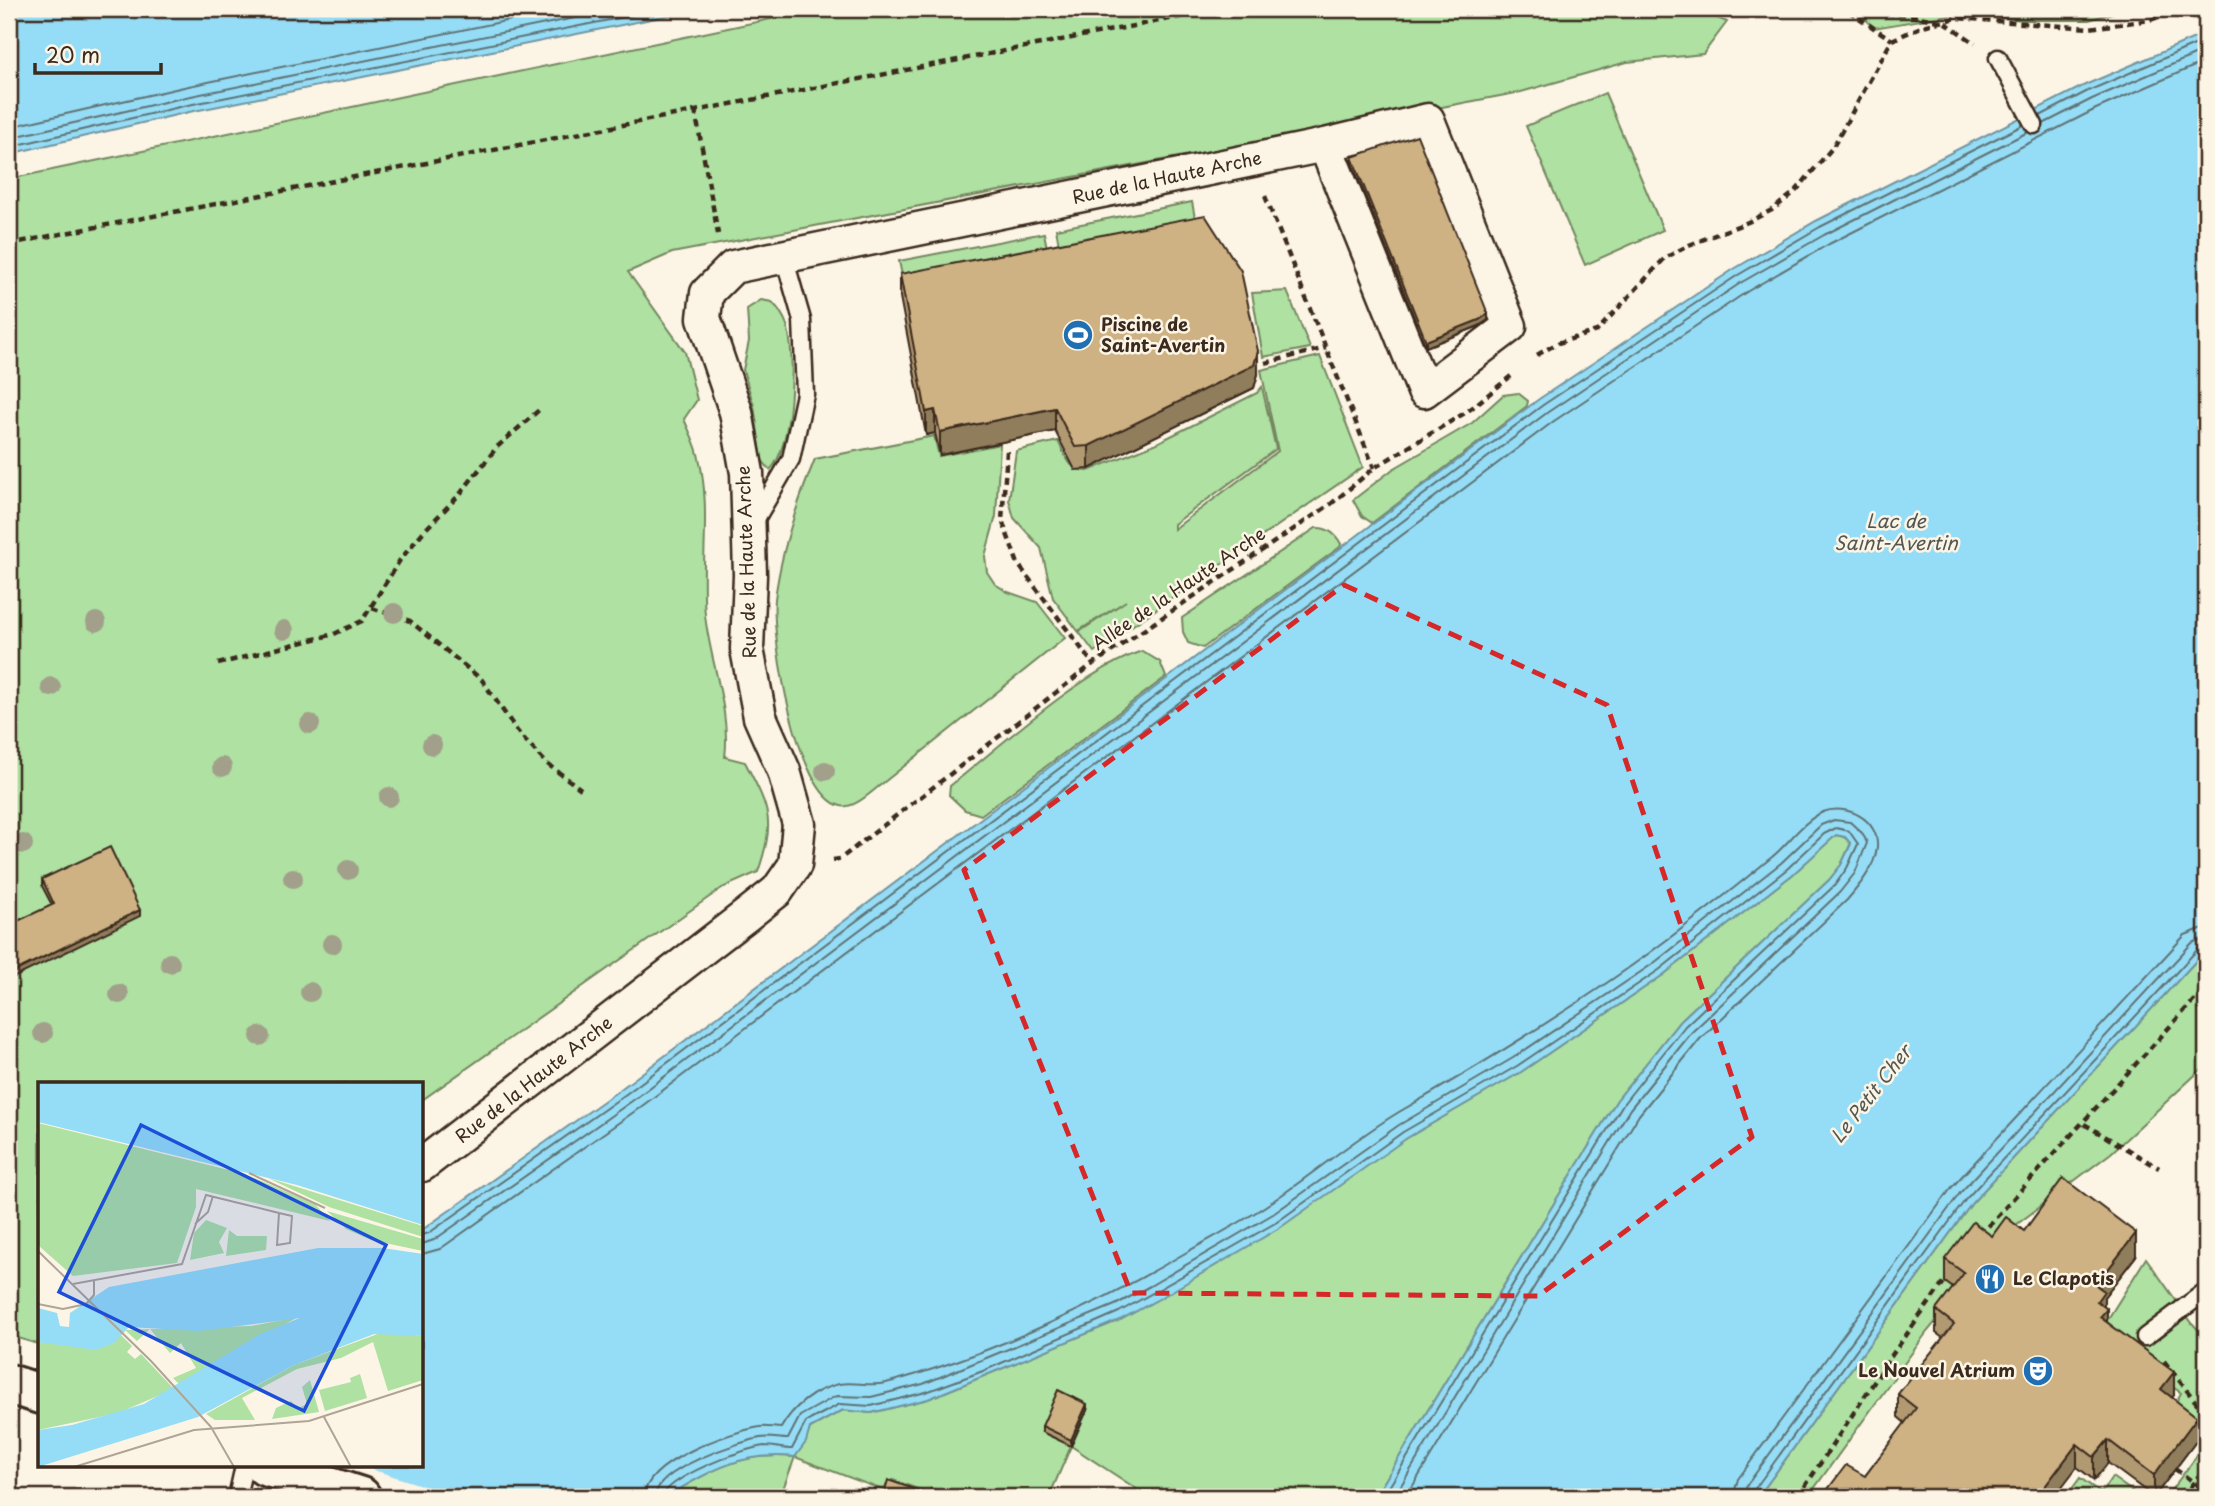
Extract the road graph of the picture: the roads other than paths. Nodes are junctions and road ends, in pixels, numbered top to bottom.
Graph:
1 (1998, 58) road end
2 (2034, 125) dead end
3 (1325, 145) junction
4 (784, 257) junction
5 (748, 532) junction
6 (424, 1163) edge
7 (2206, 1291) edge
8 (2145, 1337) road end
9 (9, 1384) edge
10 (38, 1393) edge
11 (244, 1468) edge
12 (271, 1468) edge
13 (237, 1497) edge
14 (361, 1497) edge

1 - 2 lane
3 - 3 street, Rue de la Haute Arche
3 - 4 street, Rue de la Haute Arche
4 - 5 lane
4 - 5 street, Rue de la Haute Arche
5 - 6 street, Rue de la Haute Arche
7 - 8 lane
9 - 10 street
11 - 13 lane
12 - 14 street

